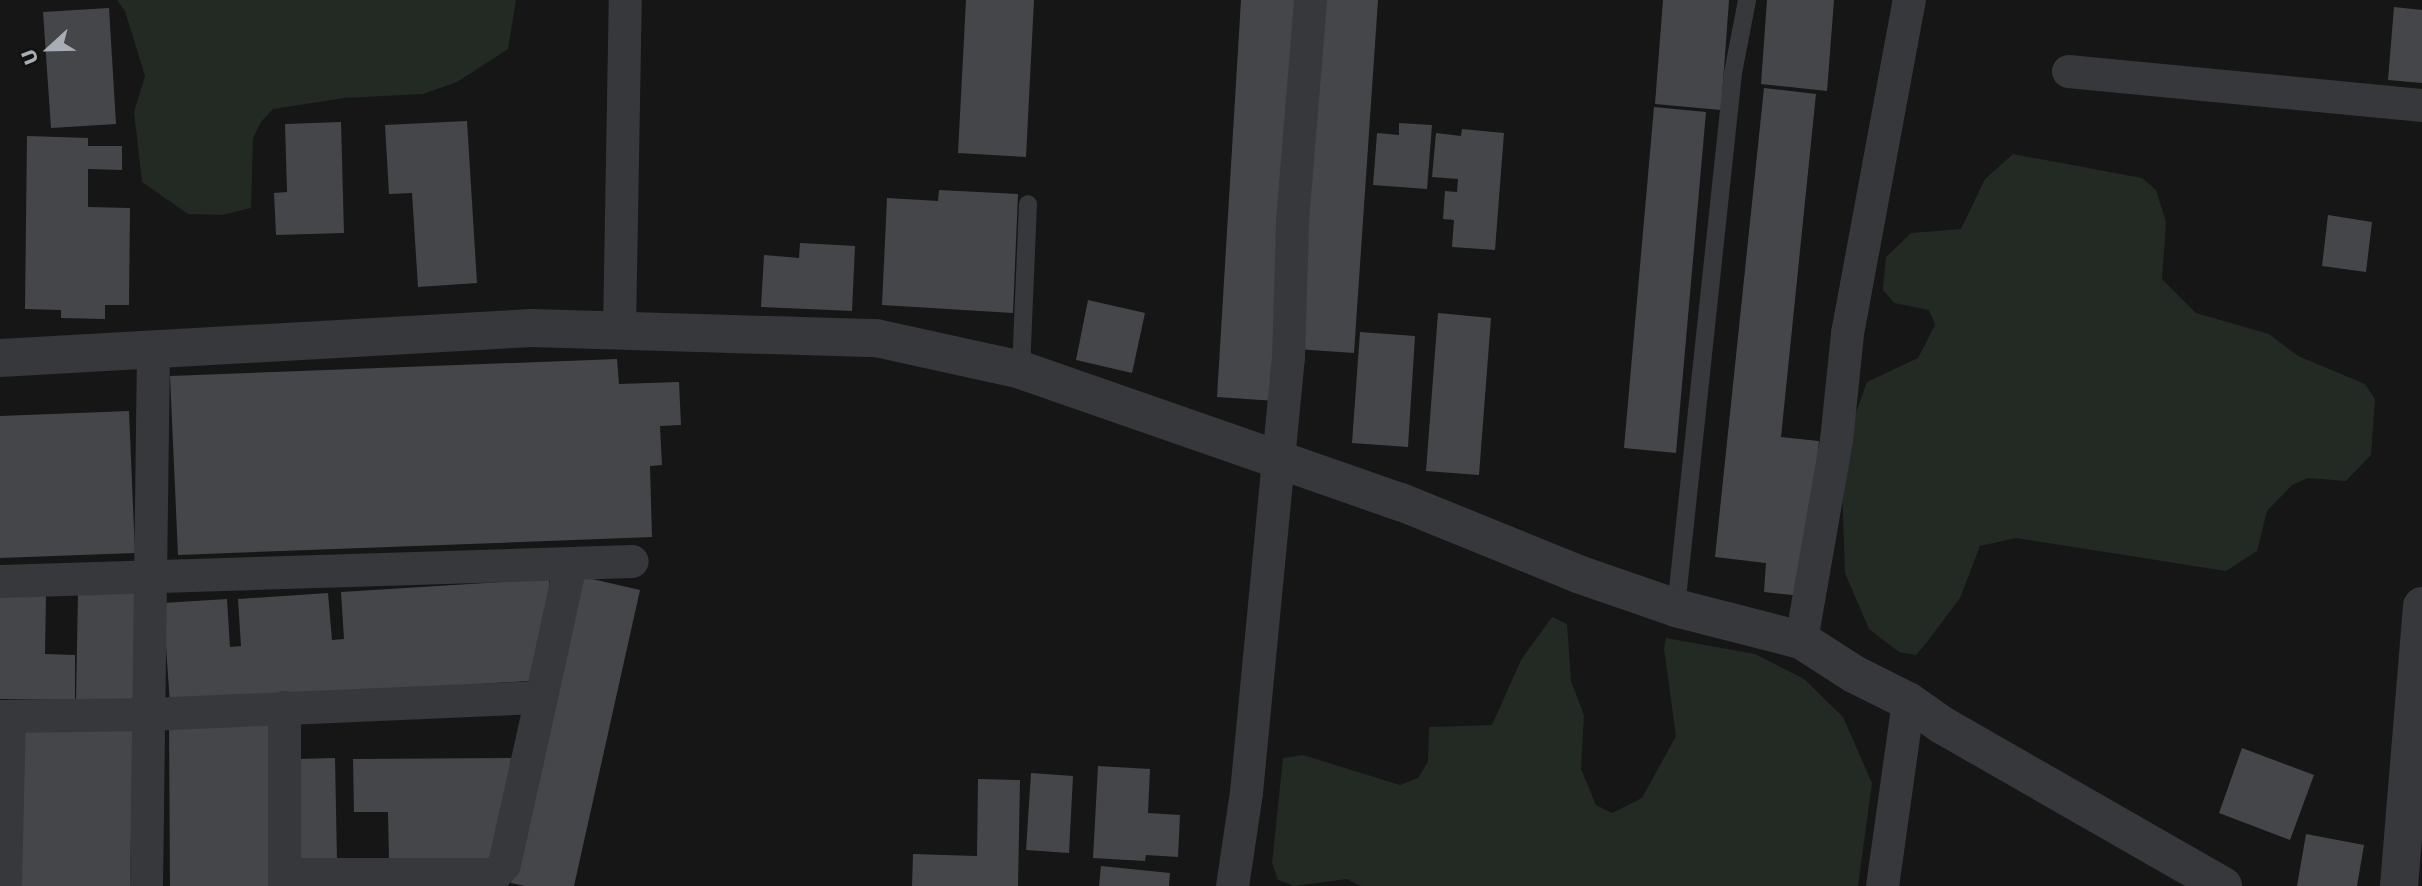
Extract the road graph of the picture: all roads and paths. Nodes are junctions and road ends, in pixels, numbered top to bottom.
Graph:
1 (625, 0) edge
2 (1310, 0) edge
3 (1747, 0) edge
4 (1909, 0) edge
5 (2068, 71) dead end
6 (2422, 105) edge
7 (1028, 204) dead end
8 (619, 330) junction
9 (153, 350) junction
10 (0, 358) edge
11 (1021, 370) junction
12 (1276, 459) junction
13 (632, 561) dead end
14 (570, 564) junction
15 (150, 578) junction
16 (0, 581) edge
17 (2422, 606) edge
18 (1676, 608) junction
19 (1801, 640) junction
20 (541, 696) junction
21 (1908, 701) junction
22 (284, 707) junction
23 (149, 714) junction
24 (4, 716) edge
25 (4, 875) edge
26 (284, 880) edge
27 (146, 886) edge
28 (1232, 886) edge
29 (1882, 886) edge
30 (2223, 886) edge
31 (2399, 886) edge

1 - 8 street
2 - 12 street
3 - 18 lane
4 - 19 street
5 - 6 street
7 - 11 lane
8 - 9 street
8 - 11 street
9 - 10 street
9 - 15 street
11 - 12 street
12 - 18 street
12 - 28 street
13 - 14 street
14 - 15 street
14 - 20 street
15 - 16 street
15 - 23 street
17 - 31 street
18 - 19 street
19 - 21 street
20 - 22 street
20 - 26 street
21 - 29 street
21 - 30 street
22 - 23 street
22 - 26 street
23 - 24 street
23 - 27 street
24 - 25 street

